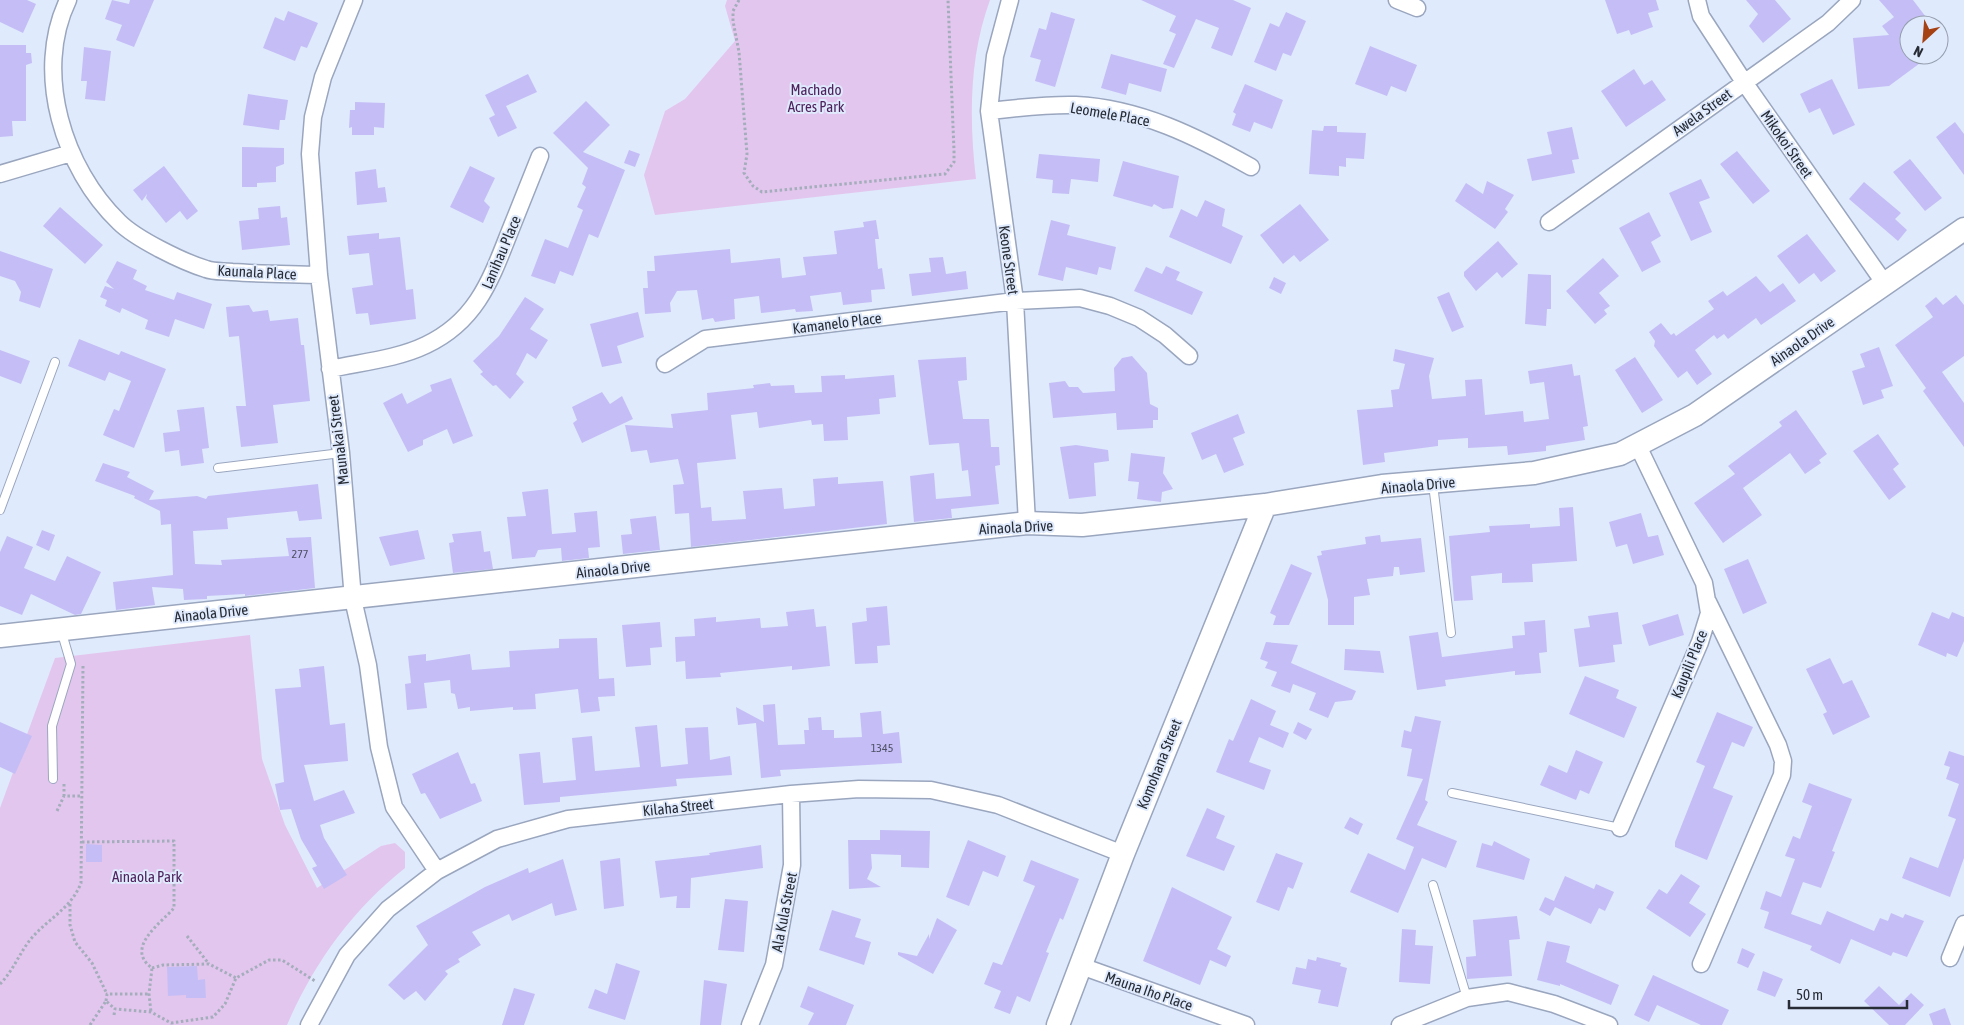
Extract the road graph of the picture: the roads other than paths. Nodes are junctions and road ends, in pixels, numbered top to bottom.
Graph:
1 (68, 0) edge
2 (354, 0) edge
3 (1010, 0) edge
4 (1397, 0) edge
5 (1697, 0) edge
6 (1852, 0) edge
7 (1417, 8) dead end
8 (1744, 82) junction
9 (989, 111) junction
10 (72, 152) junction
11 (540, 156) dead end
12 (1251, 167) dead end
13 (0, 174) edge
14 (1549, 222) dead end
15 (1964, 229) edge
16 (319, 275) junction
17 (1885, 284) junction
18 (1015, 301) junction
19 (1189, 356) dead end
20 (55, 362) dead end
21 (665, 364) dead end
22 (330, 368) junction
23 (1638, 446) junction
24 (341, 453) junction
25 (218, 468) dead end
26 (1433, 482) junction
27 (1265, 505) junction
28 (0, 510) edge
29 (1027, 523) junction
30 (1706, 598) junction
31 (353, 599) junction
32 (61, 629) junction
33 (1451, 633) dead end
34 (0, 636) edge
35 (53, 778) dead end
36 (1452, 793) dead end
37 (791, 794) junction
38 (1620, 828) joint
39 (1122, 854) junction
40 (437, 871) junction
41 (1433, 885) dead end
42 (1964, 924) edge
43 (1950, 958) dead end
44 (1701, 964) dead end
45 (1081, 966) junction
46 (1467, 998) junction
47 (309, 1025) edge
48 (750, 1025) edge
49 (1058, 1025) edge
50 (1246, 1025) edge
51 (1400, 1025) edge
52 (1609, 1025) edge

1 - 10 street, Kaunala Place
2 - 16 street, Maunakai Street
3 - 9 street, Keone Street
4 - 7 street
5 - 8 street, Mikokoi Street
6 - 8 street, Awela Street
8 - 14 street, Awela Street
8 - 17 street, Mikokoi Street
9 - 12 street, Leomele Place
9 - 18 street, Keone Street
10 - 13 street
10 - 16 street, Kaunala Place
11 - 22 street, Lanihau Place
15 - 17 street, Ainaola Drive
16 - 22 street, Maunakai Street
17 - 23 street, Ainaola Drive
18 - 19 street, Kamanelo Place
18 - 21 street, Kamanelo Place
18 - 29 street, Keone Street
20 - 28 lane
22 - 24 street, Maunakai Street
23 - 26 street, Ainaola Drive
23 - 30 street, Kaupili Place
24 - 25 lane
24 - 31 street, Maunakai Street
26 - 27 street, Ainaola Drive
26 - 33 lane
27 - 29 street, Ainaola Drive
27 - 39 street, Komohana Street
29 - 31 street, Ainaola Drive
30 - 38 street, Kaupili Place
30 - 44 street
31 - 32 street, Ainaola Drive
31 - 40 street, Maunakai Street
32 - 34 street, Ainaola Drive
32 - 35 lane
36 - 38 lane
37 - 39 street, Kilaha Street
37 - 40 street, Kilaha Street
37 - 48 street, Ala Kula Street
39 - 45 street, Komohana Street
40 - 47 street, Kilaha Street
41 - 46 lane
42 - 43 street
45 - 49 street, Komohana Street
45 - 50 street, Mauna Iho Place
46 - 51 street
46 - 52 street

